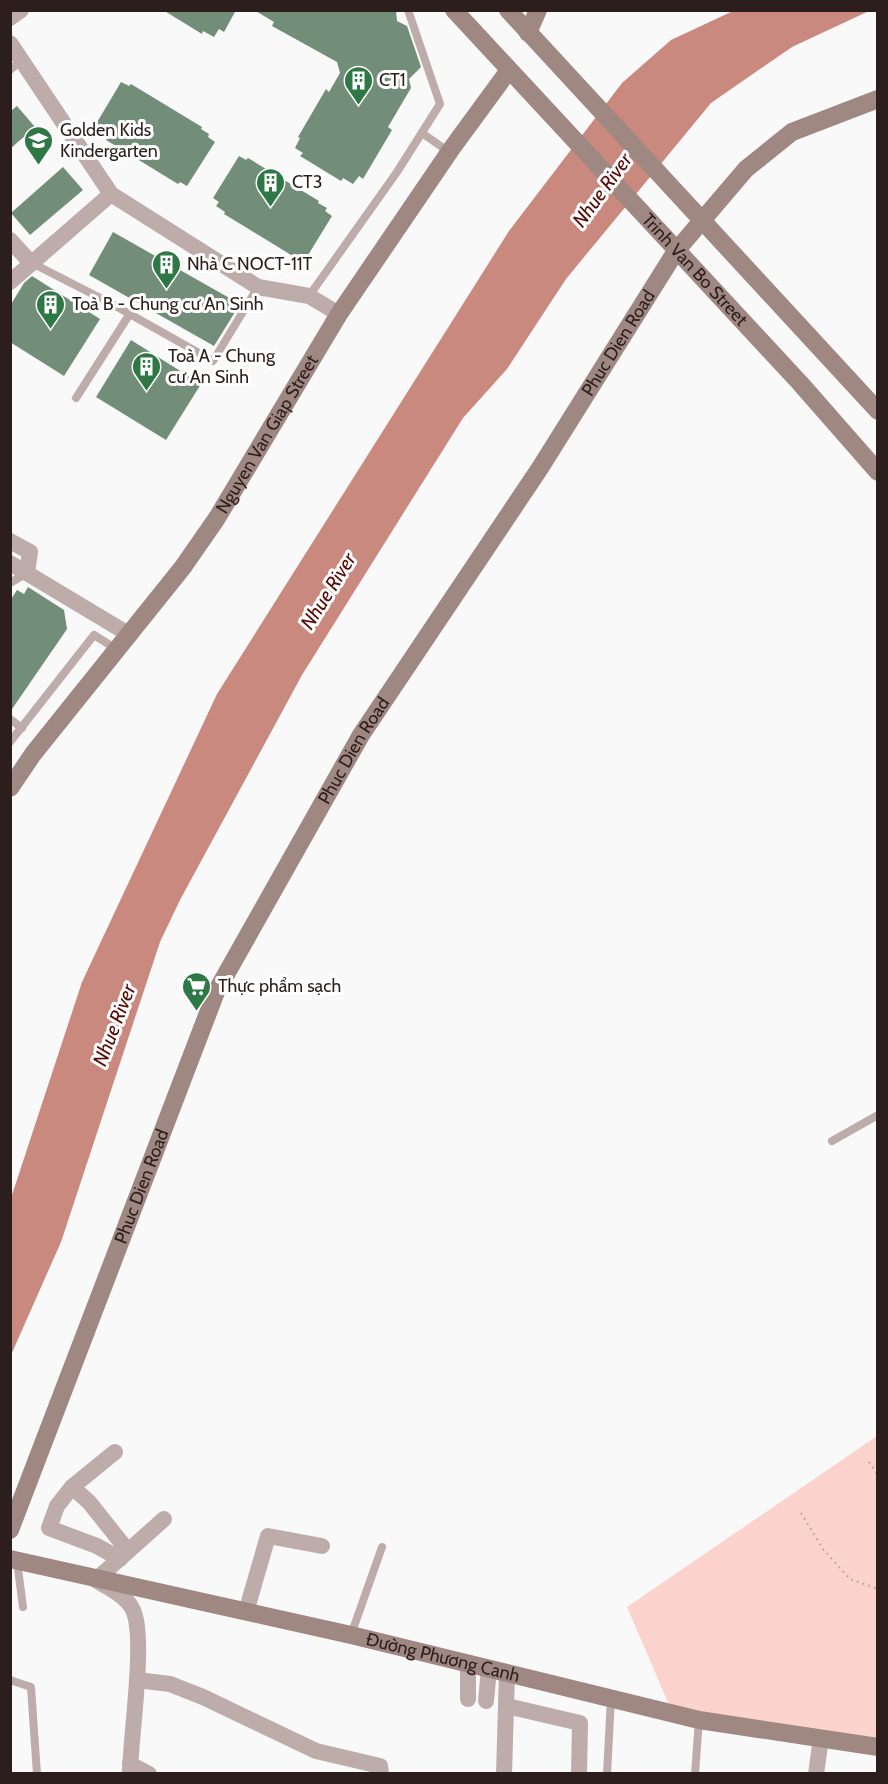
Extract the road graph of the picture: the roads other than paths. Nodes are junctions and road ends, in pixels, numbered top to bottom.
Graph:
1 (21, 10) edge
2 (408, 10) edge
3 (454, 10) edge
4 (508, 10) edge
5 (538, 10) edge
6 (10, 18) edge
7 (528, 33) junction
8 (10, 43) edge
9 (16, 65) edge
10 (509, 70) junction
11 (878, 99) edge
12 (422, 133) junction
13 (450, 152) junction
14 (111, 194) junction
15 (700, 221) junction
16 (10, 240) edge
17 (676, 251) junction
18 (31, 263) junction
19 (10, 282) edge
20 (258, 286) junction
21 (309, 296) junction
22 (339, 314) junction
23 (129, 315) junction
24 (76, 399) dead end
25 (878, 411) edge
26 (878, 472) edge
27 (10, 541) edge
28 (10, 563) edge
29 (27, 573) junction
30 (10, 583) edge
31 (102, 617) junction
32 (94, 635) junction
33 (130, 635) junction
34 (118, 650) junction
35 (10, 719) edge
36 (22, 728) junction
37 (10, 742) edge
38 (10, 788) edge
39 (878, 1115) edge
40 (832, 1141) dead end
41 (115, 1452) dead end
42 (72, 1487) junction
43 (164, 1519) dead end
44 (10, 1530) edge
45 (322, 1546) dead end
46 (382, 1547) dead end
47 (124, 1555) junction
48 (14, 1560) edge
49 (95, 1578) junction
50 (23, 1607) dead end
51 (246, 1612) junction
52 (351, 1635) junction
53 (468, 1665) junction
54 (489, 1668) junction
55 (507, 1673) junction
56 (10, 1680) edge
57 (137, 1680) junction
58 (611, 1698) junction
59 (468, 1699) dead end
60 (486, 1701) dead end
61 (507, 1706) junction
62 (699, 1720) junction
63 (821, 1738) junction
64 (878, 1747) edge
65 (130, 1769) edge
66 (37, 1773) edge
67 (149, 1773) edge
68 (381, 1773) edge
69 (504, 1773) edge
70 (579, 1773) edge
71 (607, 1773) edge
72 (695, 1773) edge
73 (816, 1773) edge

1 - 6 street
2 - 12 lane
3 - 10 street, Trinh Van Bo Street
4 - 7 street, Trinh Van Bo Street
5 - 7 street
7 - 15 street, Trinh Van Bo Street
8 - 9 street
9 - 14 street
10 - 13 street, Nguyen Van Giap Street
10 - 17 street, Trinh Van Bo Street
11 - 15 street, Phuc Dien Road
12 - 13 lane
12 - 21 lane
13 - 22 street, Nguyen Van Giap Street
14 - 18 street
14 - 20 street
15 - 17 street, Phuc Dien Road
15 - 25 street, Trinh Van Bo Street
16 - 18 street
17 - 26 street, Trinh Van Bo Street
17 - 44 street, Phuc Dien Road
18 - 19 street
18 - 23 lane
20 - 21 street
20 - 23 lane
21 - 22 street
22 - 33 street, Nguyen Van Giap Street
23 - 24 lane
27 - 29 street
28 - 29 street
29 - 30 lane
29 - 31 street
31 - 32 lane
31 - 33 street
32 - 34 lane
32 - 36 lane
33 - 34 street, Nguyen Van Giap Street
34 - 38 street, Nguyen Van Giap Street
35 - 36 lane
36 - 37 lane
39 - 40 lane
41 - 42 street
42 - 47 street
42 - 47 street
43 - 47 street
45 - 51 street
46 - 52 lane
47 - 49 street
48 - 49 street, Đường Phương Canh
48 - 50 lane
49 - 51 street, Đường Phương Canh
49 - 57 street
51 - 52 street, Đường Phương Canh
52 - 53 street, Đường Phương Canh
53 - 54 street, Đường Phương Canh
53 - 59 street
54 - 55 street, Đường Phương Canh
54 - 60 street
55 - 58 street, Đường Phương Canh
55 - 61 street
56 - 66 lane
57 - 65 street
57 - 68 street
58 - 62 street, Đường Phương Canh
58 - 71 lane
61 - 69 street
61 - 70 street
62 - 63 street, Đường Phương Canh
62 - 72 lane
63 - 64 street, Đường Phương Canh
63 - 73 street
65 - 67 street

